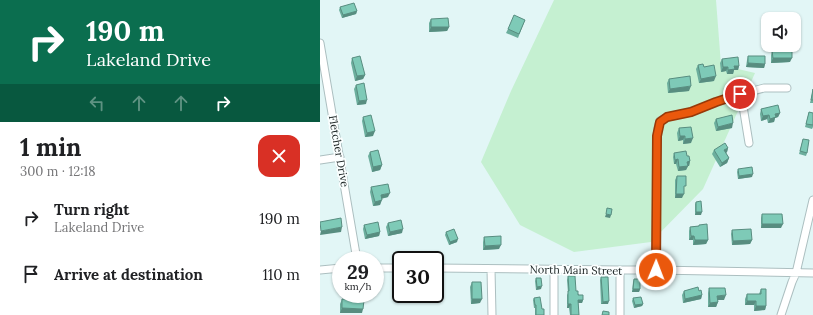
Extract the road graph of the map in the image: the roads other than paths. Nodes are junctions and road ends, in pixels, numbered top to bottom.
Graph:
1 (320, 47) edge
2 (787, 88) dead end
3 (740, 94) junction
4 (749, 143) dead end
5 (340, 157) junction
6 (320, 160) edge
7 (813, 200) edge
8 (356, 251) edge
9 (444, 268) edge
10 (491, 268) junction
11 (332, 269) edge
12 (554, 269) junction
13 (320, 270) edge
14 (620, 270) junction
15 (656, 270) junction
16 (796, 273) junction
17 (813, 273) edge
18 (492, 315) edge
19 (554, 315) edge
20 (620, 315) edge
21 (781, 315) edge

1 - 5 street, Fletcher Drive
2 - 3 street
3 - 4 street
3 - 15 street
5 - 6 street
5 - 8 street, Fletcher Drive
7 - 16 street
9 - 10 street, North Main Street
10 - 12 street, North Main Street
10 - 18 street
11 - 13 street
12 - 14 street, North Main Street
12 - 19 street
14 - 15 street, North Main Street
14 - 20 street
15 - 16 street, North Main Street
16 - 17 street, North Main Street
16 - 21 street

